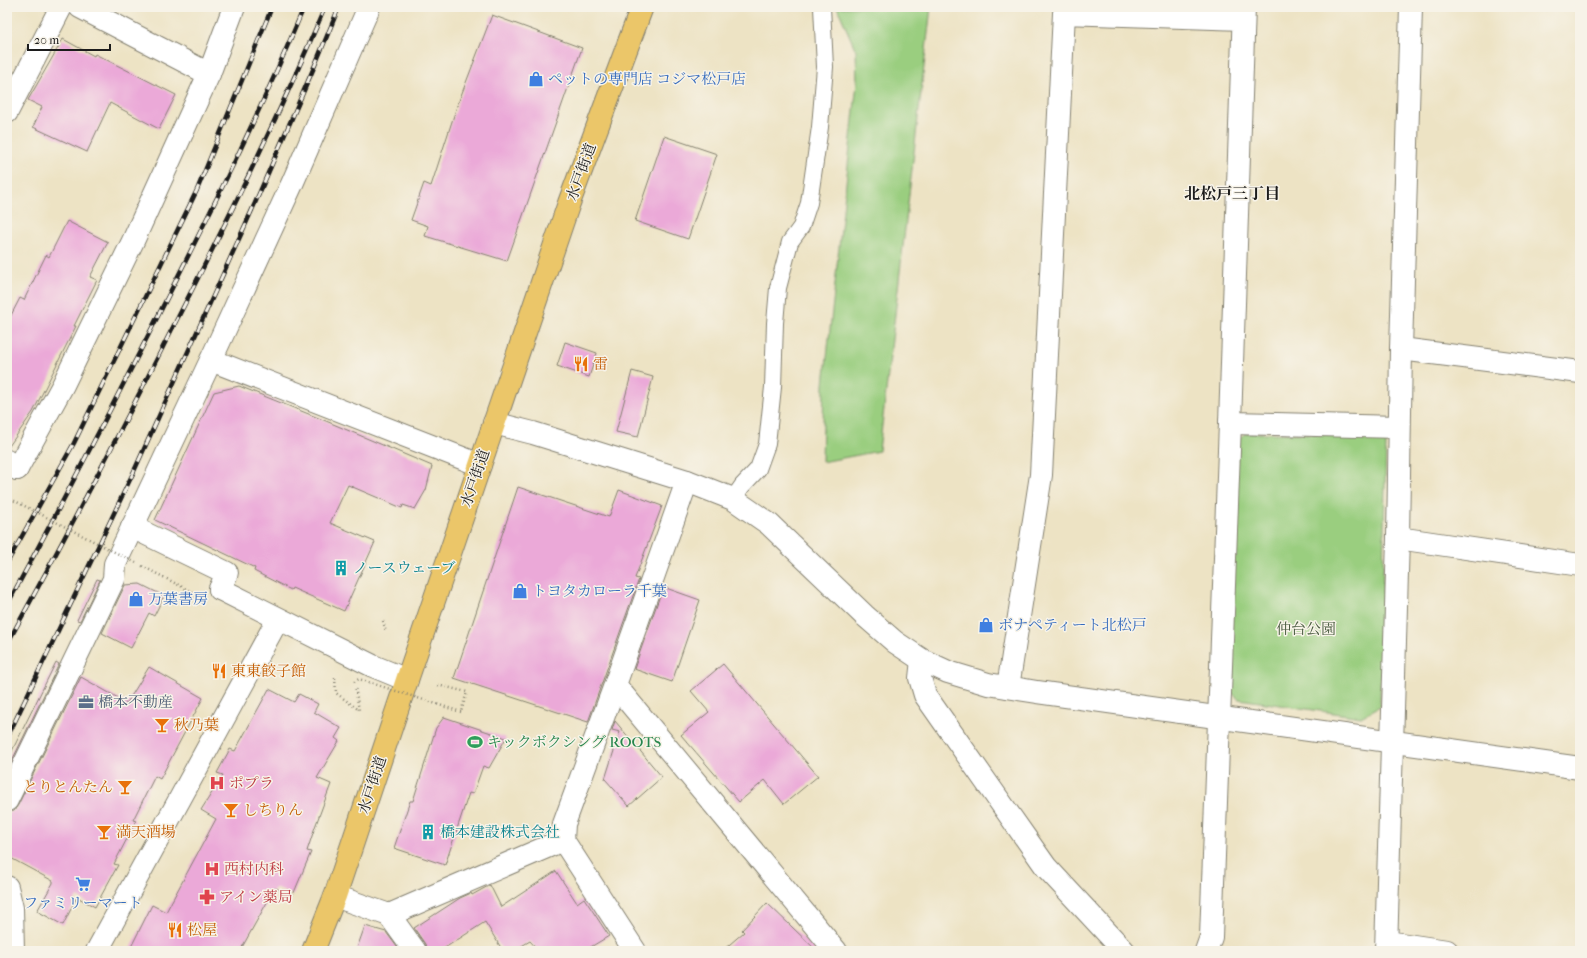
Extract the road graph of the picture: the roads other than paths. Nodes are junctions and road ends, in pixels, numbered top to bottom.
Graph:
1 (61, 7) edge
2 (80, 7) edge
3 (234, 7) edge
4 (369, 7) edge
5 (642, 7) edge
6 (822, 7) edge
7 (1411, 7) edge
8 (1243, 13) edge
9 (209, 74) junction
10 (7, 112) edge
11 (1401, 349) junction
12 (211, 360) junction
13 (1580, 372) edge
14 (494, 423) junction
15 (1230, 423) junction
16 (1399, 427) junction
17 (12, 465) edge
18 (480, 465) junction
19 (687, 481) junction
20 (733, 499) junction
21 (132, 527) junction
22 (1398, 538) junction
23 (1580, 564) edge
24 (278, 618) junction
25 (922, 660) junction
26 (406, 680) junction
27 (615, 685) junction
28 (1008, 687) junction
29 (1219, 716) junction
30 (1392, 742) junction
31 (1580, 768) edge
32 (7, 800) edge
33 (563, 840) junction
34 (7, 887) edge
35 (335, 896) junction
36 (389, 916) junction
37 (1387, 947) edge
38 (13, 951) edge
39 (97, 951) edge
40 (313, 951) edge
41 (415, 951) edge
42 (635, 951) edge
43 (836, 951) edge
44 (1124, 951) edge
45 (1206, 951) edge
46 (1447, 951) edge

1 - 10 street
2 - 9 street
3 - 9 street
4 - 12 street
5 - 14 highway, 水戸街道
6 - 20 lane
7 - 11 street
8 - 15 street
8 - 28 street
9 - 17 street
11 - 13 street
11 - 16 street
12 - 18 street
12 - 21 street
14 - 18 highway, 水戸街道
14 - 19 street
15 - 16 street
15 - 29 street
16 - 22 street
18 - 26 highway, 水戸街道
19 - 20 street
19 - 27 street
20 - 25 street
21 - 24 street
21 - 32 street
22 - 23 street
22 - 30 street
24 - 26 street
24 - 39 street
25 - 28 street
25 - 44 street
26 - 35 highway, 水戸街道
27 - 33 street
27 - 43 street
28 - 29 street
29 - 30 street
29 - 45 street
30 - 31 street
30 - 37 street
33 - 36 street
33 - 42 street
34 - 38 street
35 - 36 street
35 - 40 highway, 水戸街道
36 - 41 street
37 - 46 street

